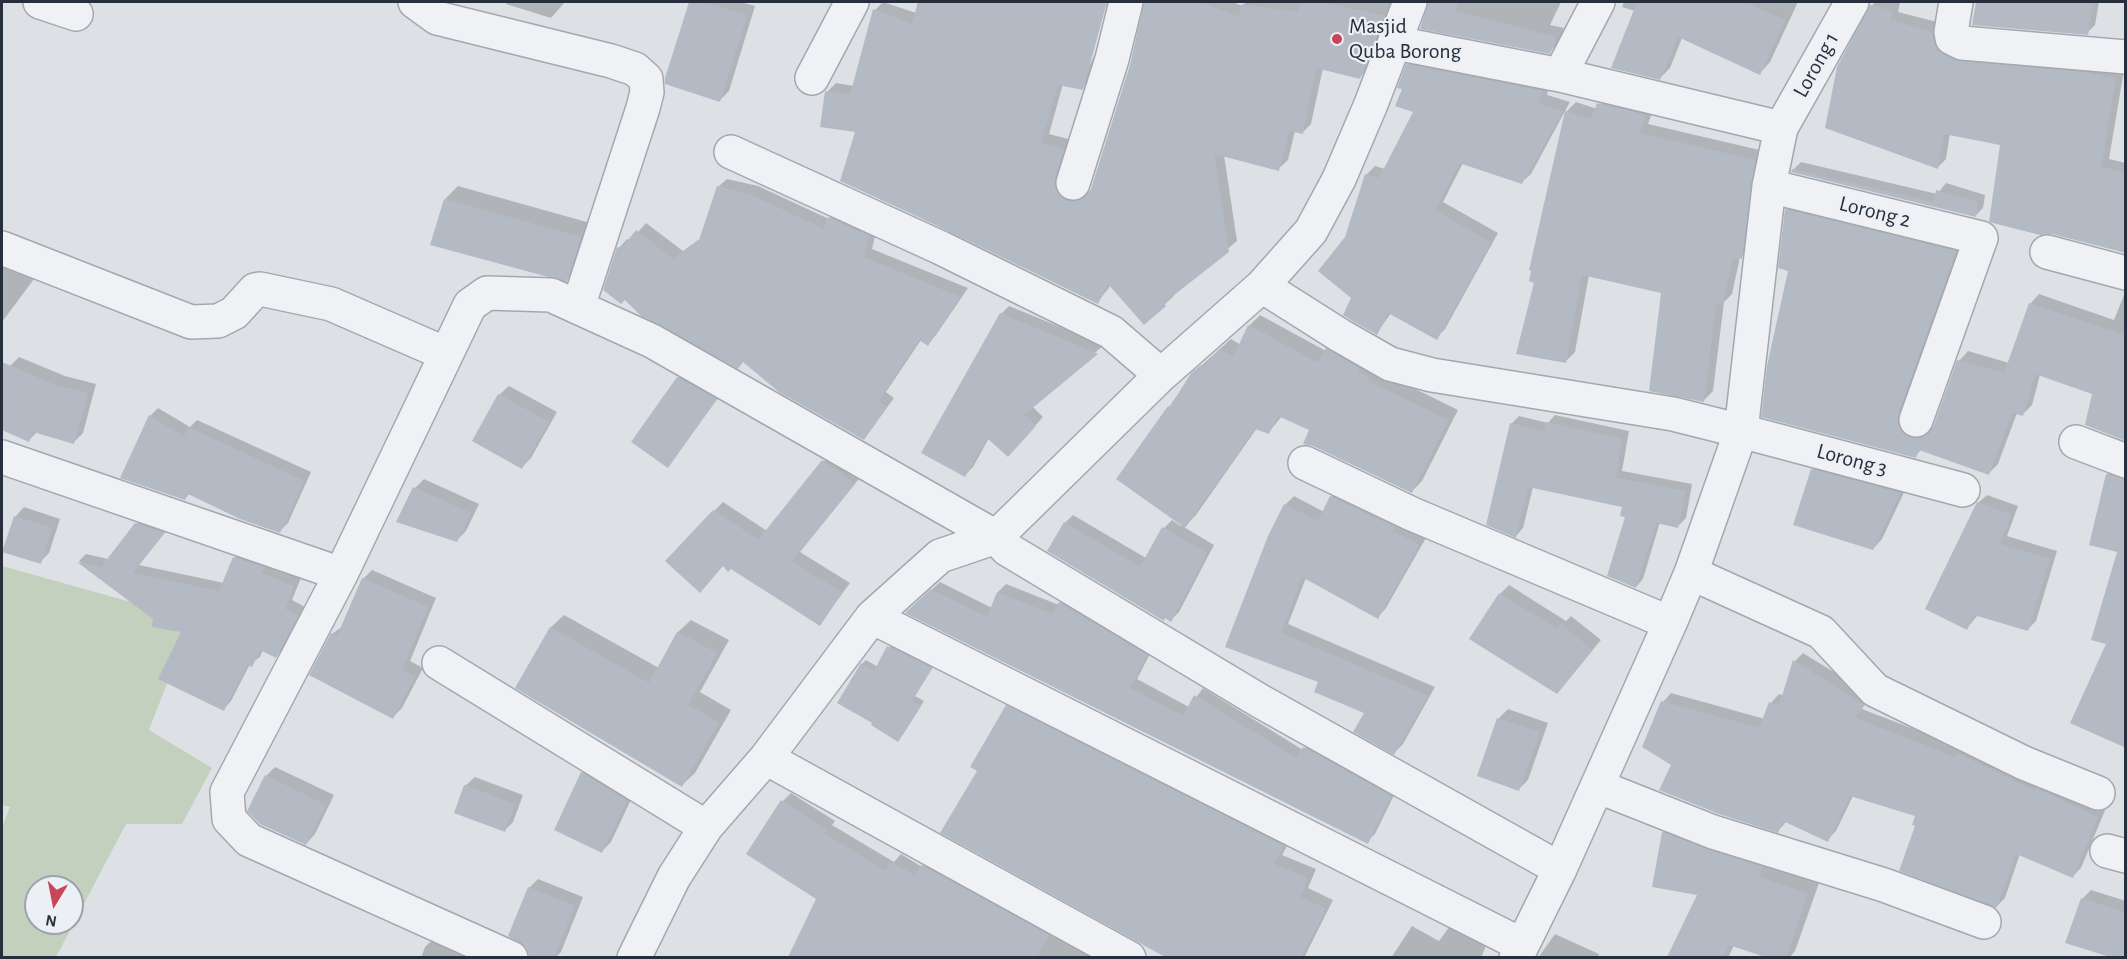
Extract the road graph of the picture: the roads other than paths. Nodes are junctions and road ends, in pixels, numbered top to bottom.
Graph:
1 (40, 2) edge
2 (415, 2) edge
3 (852, 2) edge
4 (1126, 2) edge
5 (1410, 2) edge
6 (1598, 2) edge
7 (1852, 2) edge
8 (1956, 2) edge
9 (76, 14) dead end
10 (1395, 43) junction
11 (2126, 57) edge
12 (1560, 75) junction
13 (812, 78) dead end
14 (1781, 128) junction
15 (731, 152) dead end
16 (1073, 183) dead end
17 (1769, 186) junction
18 (2, 248) edge
19 (2047, 252) dead end
20 (2126, 273) edge
21 (1262, 286) junction
22 (579, 307) junction
23 (446, 354) junction
24 (1161, 375) junction
25 (1916, 420) dead end
26 (1741, 431) junction
27 (2076, 442) dead end
28 (2, 458) edge
29 (2126, 460) edge
30 (1305, 463) dead end
31 (1963, 490) dead end
32 (996, 537) junction
33 (1691, 573) junction
34 (341, 574) junction
35 (872, 617) junction
36 (1670, 623) junction
37 (439, 663) dead end
38 (766, 758) junction
39 (1597, 786) junction
40 (2098, 793) dead end
41 (706, 827) junction
42 (1560, 869) junction
43 (1984, 922) dead end
44 (1519, 951) edge
45 (639, 956) edge
46 (511, 957) edge
47 (1129, 957) edge

1 - 9 street
2 - 22 street
3 - 13 street
4 - 16 street
5 - 10 street
6 - 12 street
7 - 14 street, Lorong 1
8 - 11 street
10 - 12 street
10 - 21 street
12 - 14 street
14 - 17 street, Lorong 1
15 - 24 street
17 - 25 street, Lorong 2
17 - 26 street, Lorong 1
18 - 23 street
19 - 20 street
21 - 24 street
21 - 26 street, Lorong 3
22 - 23 street
22 - 32 street
23 - 34 street
24 - 32 street
26 - 31 street, Lorong 3
26 - 33 street, Lorong 1
27 - 29 street
28 - 34 street
30 - 36 street
32 - 35 street
32 - 42 street
33 - 36 street, Lorong 1
33 - 40 street
34 - 46 street
35 - 38 street
35 - 44 street
36 - 39 street, Lorong 1
37 - 41 street
38 - 41 street
38 - 47 street
39 - 42 street, Lorong 1
39 - 43 street
41 - 45 street
42 - 44 street, Lorong 1

